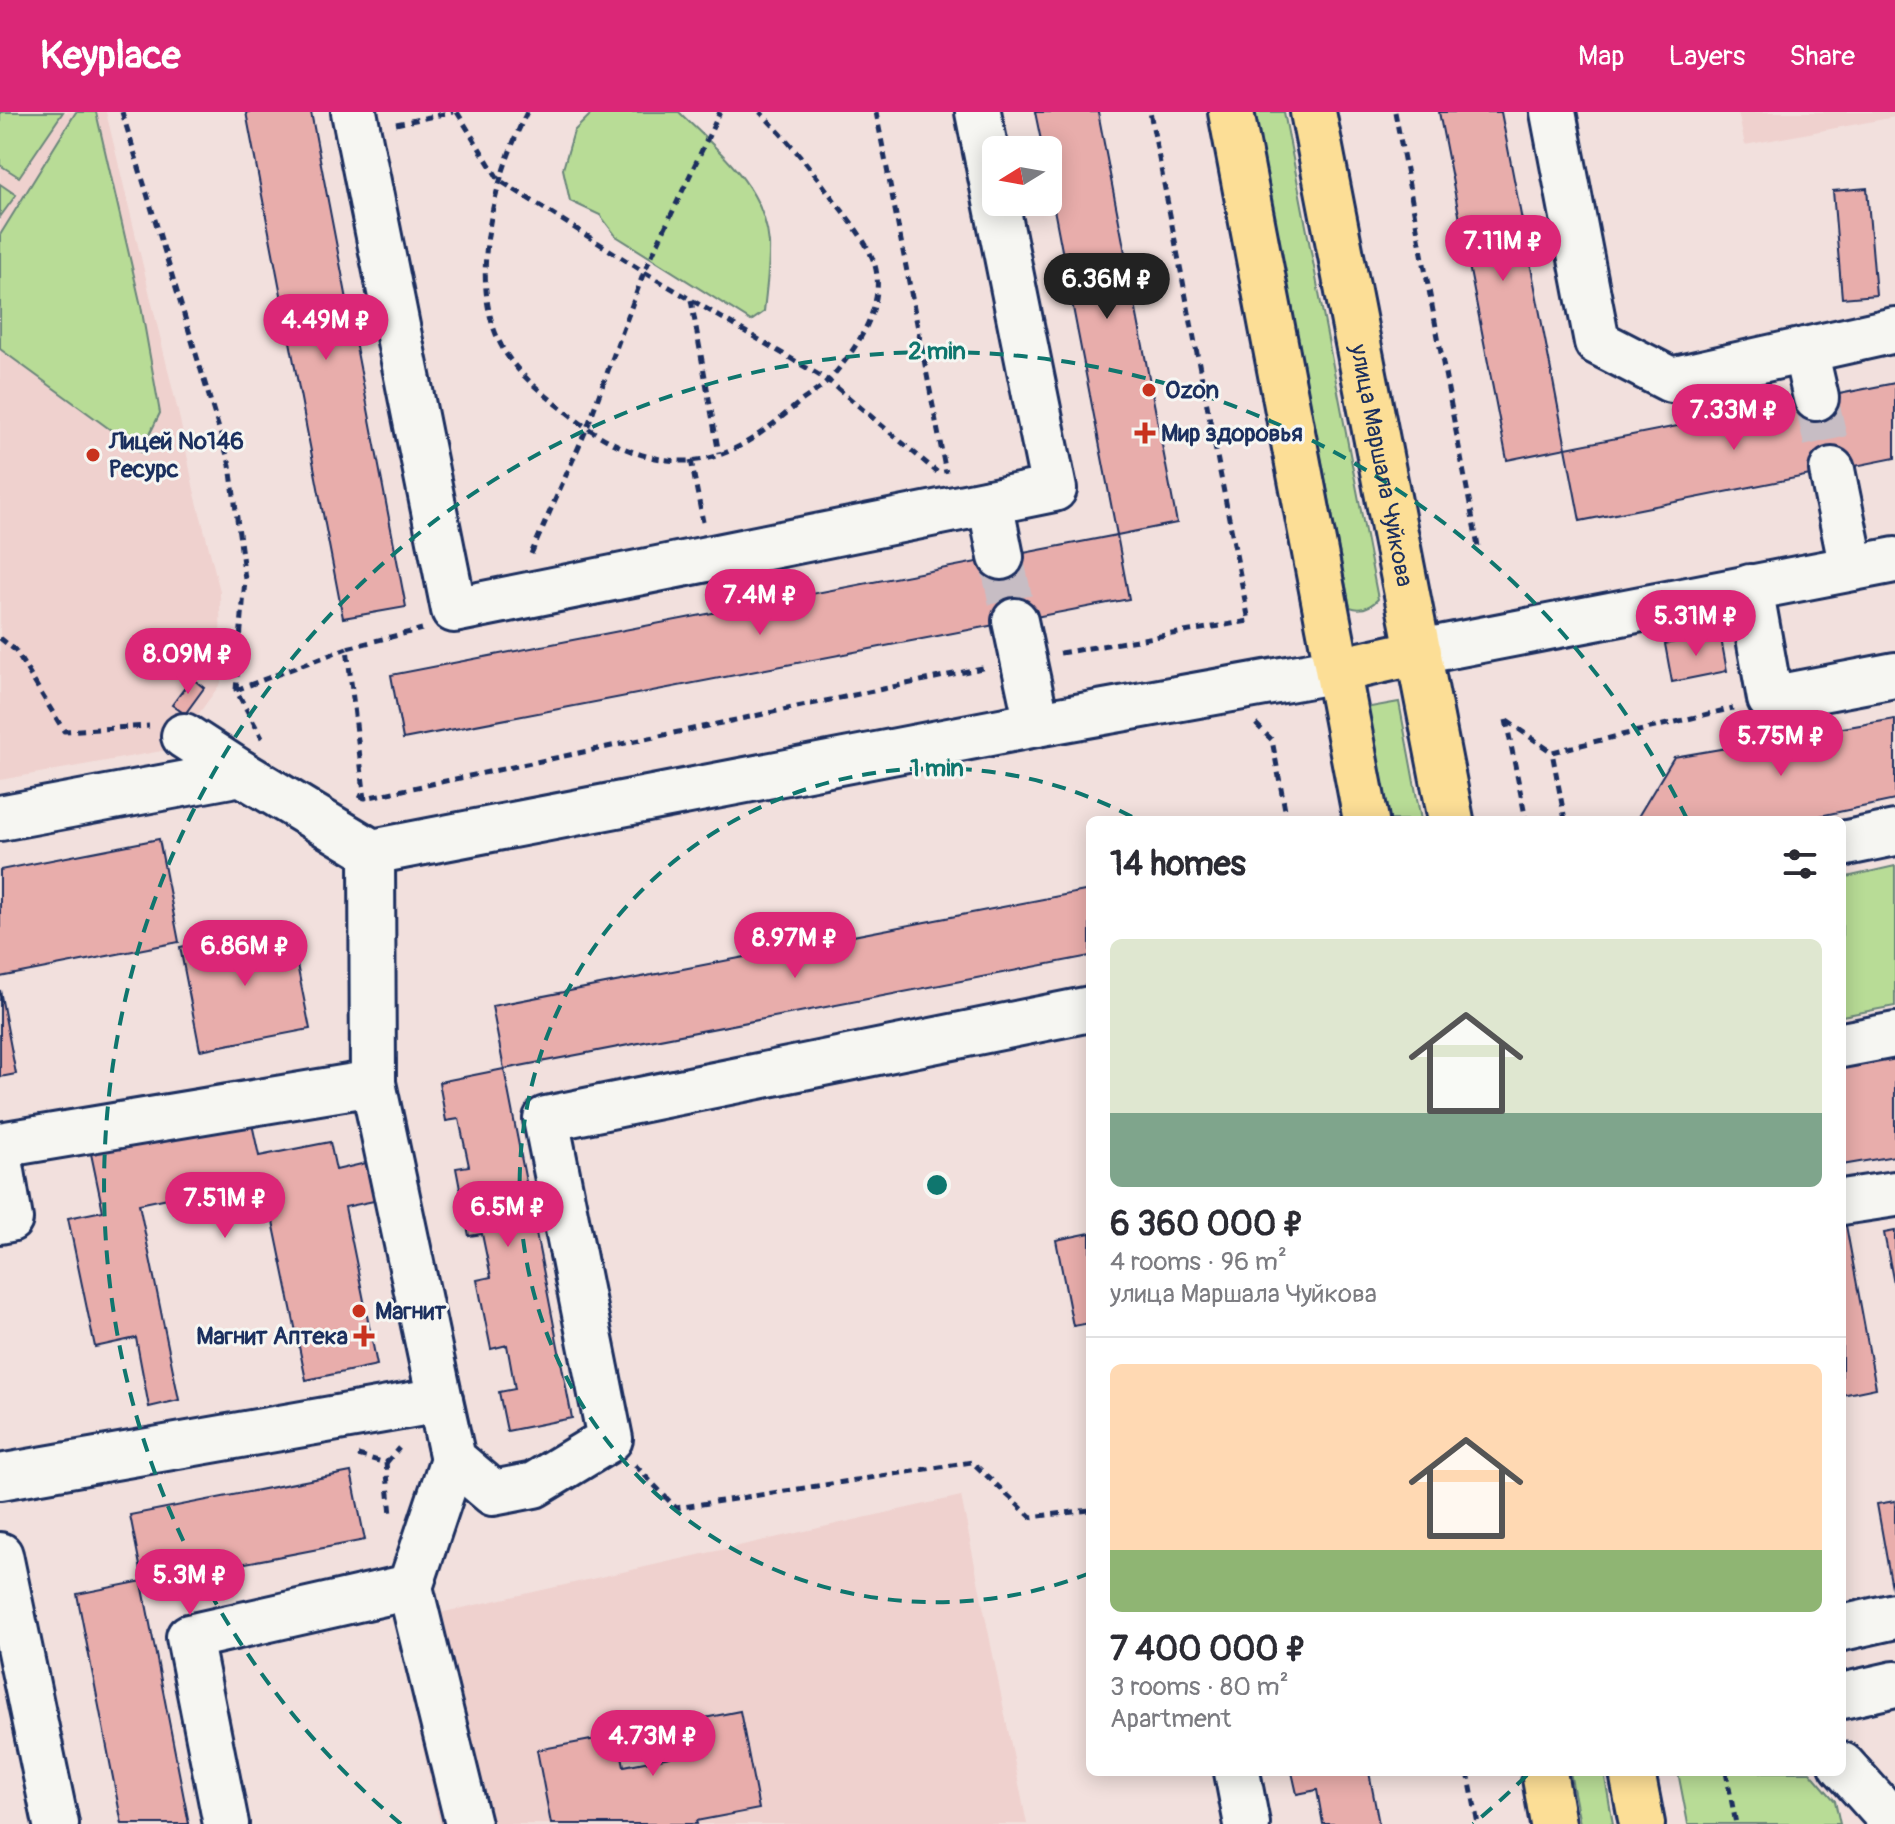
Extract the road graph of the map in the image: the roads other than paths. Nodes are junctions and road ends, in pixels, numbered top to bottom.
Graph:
1 (978, 112) edge
2 (1231, 112) edge
3 (1313, 112) edge
4 (1553, 112) edge
5 (356, 122) edge
6 (1895, 330) edge
7 (1805, 350) junction
8 (1816, 398) tunnel mouth
9 (1832, 470) tunnel mouth
10 (990, 502) junction
11 (1001, 557) tunnel mouth
12 (1895, 560) edge
13 (1852, 568) junction
14 (1750, 587) junction
15 (1015, 621) tunnel mouth
16 (1419, 652) junction
17 (1338, 670) junction
18 (1895, 675) edge
19 (1037, 724) junction
20 (184, 736) road end
21 (241, 773) junction
22 (1365, 816) edge
23 (1450, 816) edge
24 (0, 818) edge
25 (1895, 833) edge
26 (1846, 843) edge
27 (372, 852) junction
28 (1086, 1010) edge
29 (1895, 1035) edge
30 (1846, 1044) edge
31 (373, 1083) junction
32 (0, 1145) edge
33 (0, 1159) edge
34 (1895, 1194) edge
35 (1846, 1201) edge
36 (0, 1221) edge
37 (440, 1400) junction
38 (453, 1459) junction
39 (0, 1477) edge
40 (0, 1555) edge
41 (410, 1587) junction
42 (1895, 1616) edge
43 (1846, 1627) edge
44 (1895, 1684) edge
45 (1846, 1695) edge
46 (1846, 1769) edge
47 (1238, 1776) edge
48 (1545, 1776) edge
49 (1633, 1776) edge
50 (56, 1824) edge
51 (226, 1824) edge
52 (468, 1824) edge
53 (1247, 1824) edge
54 (1553, 1824) edge
55 (1642, 1824) edge
56 (1895, 1824) edge

1 - 10 street
2 - 17 main road
3 - 16 main road, улица Маршала Чуйкова
4 - 7 street
5 - 10 street
6 - 7 street
7 - 8 street
9 - 13 street
10 - 11 street
12 - 13 street
13 - 14 street
14 - 16 street
14 - 18 street
15 - 19 street
16 - 17 main road
16 - 23 main road, улица Маршала Чуйкова
17 - 19 street
17 - 22 main road
19 - 27 street
20 - 21 street
21 - 24 street
21 - 27 street
25 - 26 street
27 - 31 street
28 - 38 street
29 - 30 street
31 - 32 street
31 - 37 street
33 - 36 street
34 - 35 street
37 - 38 street
37 - 39 street
38 - 41 street
40 - 50 street
41 - 51 street
41 - 52 street
42 - 43 street
44 - 45 street
46 - 56 street
47 - 53 street
48 - 54 main road
49 - 55 main road

